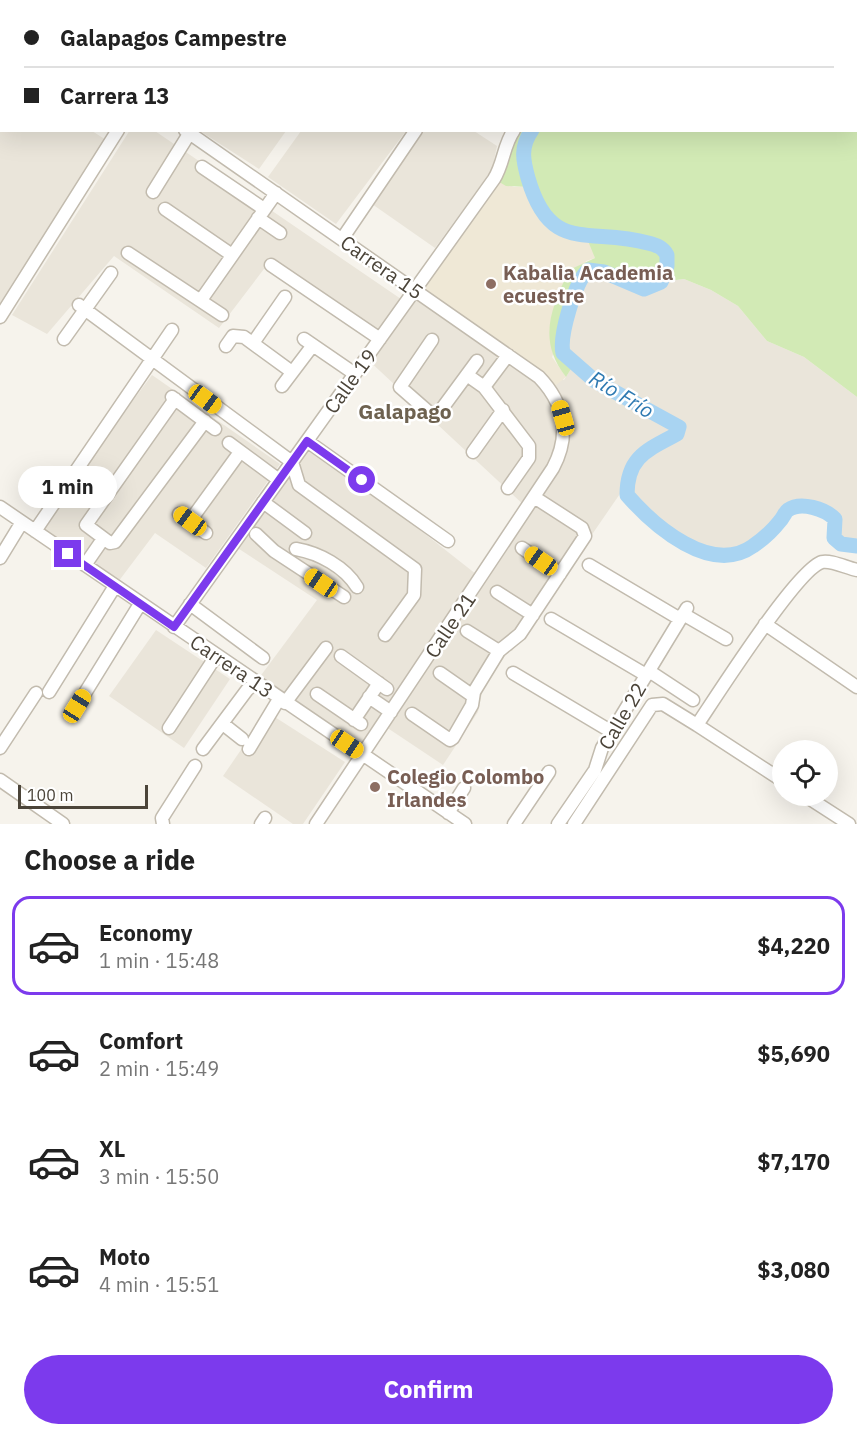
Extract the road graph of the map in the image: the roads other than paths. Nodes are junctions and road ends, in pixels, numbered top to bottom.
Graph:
1 (117, 132) edge
2 (187, 132) edge
3 (415, 132) edge
4 (513, 132) edge
5 (202, 167) dead end
6 (153, 192) dead end
7 (276, 193) junction
8 (165, 208) dead end
9 (261, 214) junction
10 (280, 233) dead end
11 (342, 239) junction
12 (128, 253) dead end
13 (232, 255) junction
14 (271, 265) dead end
15 (111, 273) dead end
16 (415, 290) junction
17 (285, 297) dead end
18 (201, 300) junction
19 (82, 307) junction
20 (222, 315) dead end
21 (0, 317) edge
22 (172, 330) dead end
23 (64, 339) dead end
24 (380, 339) junction
25 (432, 340) dead end
26 (252, 343) junction
27 (226, 346) dead end
28 (508, 355) junction
29 (152, 360) junction
30 (477, 361) dead end
31 (292, 372) junction
32 (355, 374) junction
33 (466, 375) junction
34 (282, 386) dead end
35 (484, 387) junction
36 (503, 410) junction
37 (563, 418) joint
38 (205, 421) junction
39 (215, 429) dead end
40 (307, 441) junction
41 (228, 443) dead end
42 (240, 452) junction
43 (473, 452) dead end
44 (292, 462) junction
45 (279, 480) junction
46 (508, 488) dead end
47 (536, 493) junction
48 (263, 502) junction
49 (0, 507) edge
50 (22, 522) junction
51 (36, 531) junction
52 (206, 533) dead end
53 (256, 534) dead end
54 (103, 539) junction
55 (448, 541) dead end
56 (522, 548) dead end
57 (296, 549) junction
58 (0, 558) edge
59 (85, 565) junction
60 (294, 565) junction
61 (332, 565) junction
62 (589, 565) dead end
63 (857, 570) edge
64 (560, 574) junction
65 (321, 583) junction
66 (115, 586) junction
67 (357, 587) dead end
68 (497, 592) dead end
69 (344, 597) dead end
70 (140, 604) junction
71 (190, 604) junction
72 (683, 614) junction
73 (533, 615) junction
74 (551, 620) dead end
75 (765, 624) junction
76 (174, 627) junction
77 (467, 631) dead end
78 (385, 635) dead end
79 (726, 639) dead end
80 (326, 648) dead end
81 (499, 651) junction
82 (216, 656) junction
83 (341, 656) dead end
84 (263, 658) dead end
85 (440, 673) dead end
86 (513, 673) dead end
87 (647, 673) junction
88 (256, 682) junction
89 (857, 687) edge
90 (317, 694) dead end
91 (473, 696) junction
92 (369, 697) junction
93 (693, 700) dead end
94 (282, 701) junction
95 (77, 706) dead end
96 (391, 712) junction
97 (412, 714) dead end
98 (223, 724) junction
99 (697, 725) junction
100 (169, 728) dead end
101 (612, 732) junction
102 (0, 748) edge
103 (204, 749) dead end
104 (362, 754) junction
105 (195, 766) dead end
106 (549, 772) dead end
107 (772, 774) edge
108 (0, 780) edge
109 (464, 788) dead end
110 (821, 806) edge
111 (448, 813) junction
112 (63, 824) edge
113 (163, 824) edge
114 (316, 824) edge
115 (465, 824) edge
116 (514, 824) edge
117 (558, 824) edge
118 (573, 824) edge
119 (849, 824) edge

1 - 21 street
2 - 6 street
2 - 7 street, Carrera 15
3 - 11 street
4 - 16 street, Calle 19
5 - 9 street
7 - 9 street
7 - 11 street, Carrera 15
8 - 13 street
9 - 10 street
9 - 13 street
11 - 16 street, Carrera 15
12 - 18 street
13 - 18 street
14 - 24 street
15 - 19 street
16 - 24 street, Calle 19
16 - 28 street, Carrera 15
17 - 26 street
18 - 20 street
19 - 23 street
19 - 29 street
22 - 29 street
24 - 32 street, Calle 19
25 - 33 street
26 - 27 street
26 - 31 street
28 - 35 street
28 - 37 street, Carrera 15
29 - 44 street
29 - 51 street
30 - 33 street
31 - 32 street
31 - 34 street
32 - 40 street, Calle 19
33 - 35 street
35 - 36 street
36 - 43 street
36 - 46 street
37 - 47 street, Calle 21
38 - 39 street
38 - 54 street
38 - 54 street
40 - 44 street, Calle 19
40 - 55 street
41 - 42 street
42 - 45 street
42 - 52 street
44 - 45 street, Calle 19
44 - 78 street
45 - 48 street, Calle 19
47 - 64 street
47 - 96 street, Calle 21
48 - 57 street
48 - 71 street, Calle 19
49 - 50 street, Carrera 13
50 - 51 street, Carrera 13
50 - 58 street
51 - 59 street, Carrera 13
53 - 60 street
54 - 59 street
56 - 64 street
57 - 60 street
57 - 61 street
59 - 66 street, Carrera 13
60 - 65 street
61 - 65 street
61 - 67 street
62 - 72 street
63 - 75 street
64 - 73 street
65 - 69 street
66 - 70 street, Carrera 13
66 - 102 street
68 - 73 street
70 - 76 street, Carrera 13
70 - 95 street
71 - 76 street, Calle 19
71 - 84 street
72 - 79 street
72 - 87 street, Calle 22
73 - 81 street
74 - 87 street
75 - 89 street
75 - 99 street
76 - 82 street, Carrera 13
77 - 81 street
80 - 94 street
81 - 91 street
82 - 88 street, Carrera 13
82 - 100 street
83 - 92 street
85 - 91 street
86 - 101 street
87 - 93 street
87 - 101 street, Calle 22
88 - 94 street, Carrera 13
88 - 98 street
90 - 92 street
91 - 97 street
92 - 96 street
94 - 98 street
94 - 104 street, Carrera 13
96 - 104 street, Calle 21
98 - 103 street
99 - 107 street
99 - 118 street
101 - 117 street, Calle 22
104 - 111 street, Carrera 13
104 - 114 street, Calle 21
105 - 113 street
106 - 116 street
108 - 112 street
109 - 111 street
110 - 119 street
111 - 115 street, Carrera 13

